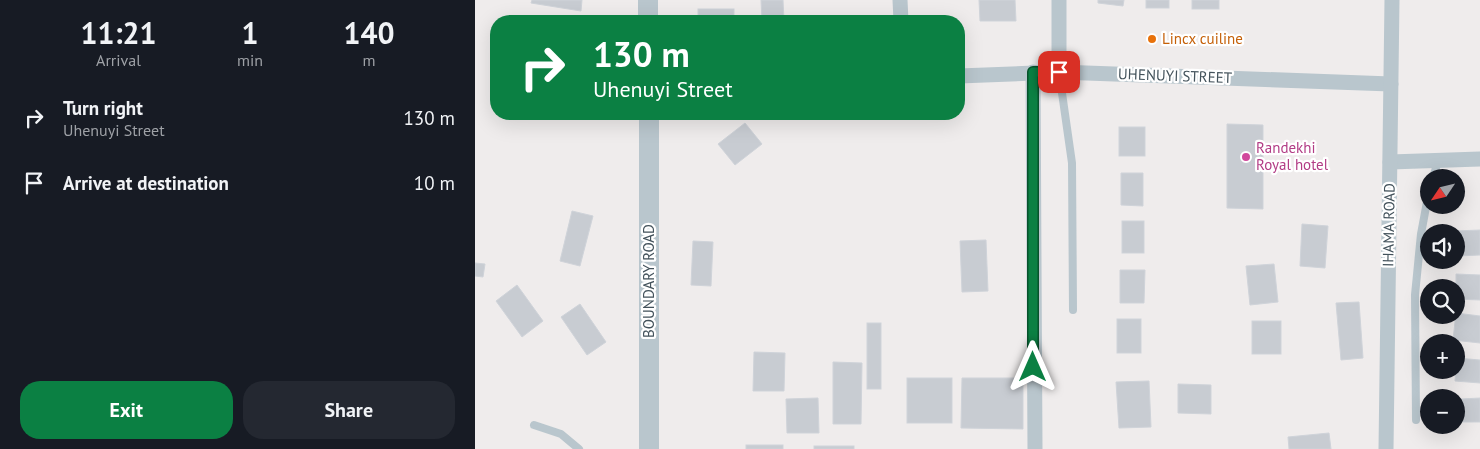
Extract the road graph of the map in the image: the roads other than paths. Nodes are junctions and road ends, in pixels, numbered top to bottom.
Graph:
1 (648, 0) edge
2 (900, 0) edge
3 (1059, 0) edge
4 (1392, 0) edge
5 (648, 15) edge
6 (901, 15) edge
7 (1033, 72) junction
8 (1059, 72) junction
9 (965, 76) edge
10 (1391, 84) junction
11 (649, 120) edge
12 (1480, 159) edge
13 (1438, 161) junction
14 (1390, 162) junction
15 (1436, 169) edge
16 (1425, 214) edge
17 (1073, 310) dead end
18 (1416, 420) dead end
19 (534, 425) dead end
20 (579, 449) edge
21 (649, 449) edge
22 (1035, 449) edge
23 (1386, 449) edge

1 - 5 street
2 - 6 street
3 - 8 street
4 - 10 street, IHAMA ROAD
7 - 8 street, UHENUYI STREET
7 - 9 street, UHENUYI STREET
7 - 22 street
8 - 10 street, UHENUYI STREET
8 - 17 lane
10 - 14 street, IHAMA ROAD
11 - 21 street, BOUNDARY ROAD
12 - 13 street
13 - 14 street
13 - 15 lane
14 - 23 street, IHAMA ROAD
16 - 18 lane
19 - 20 lane

